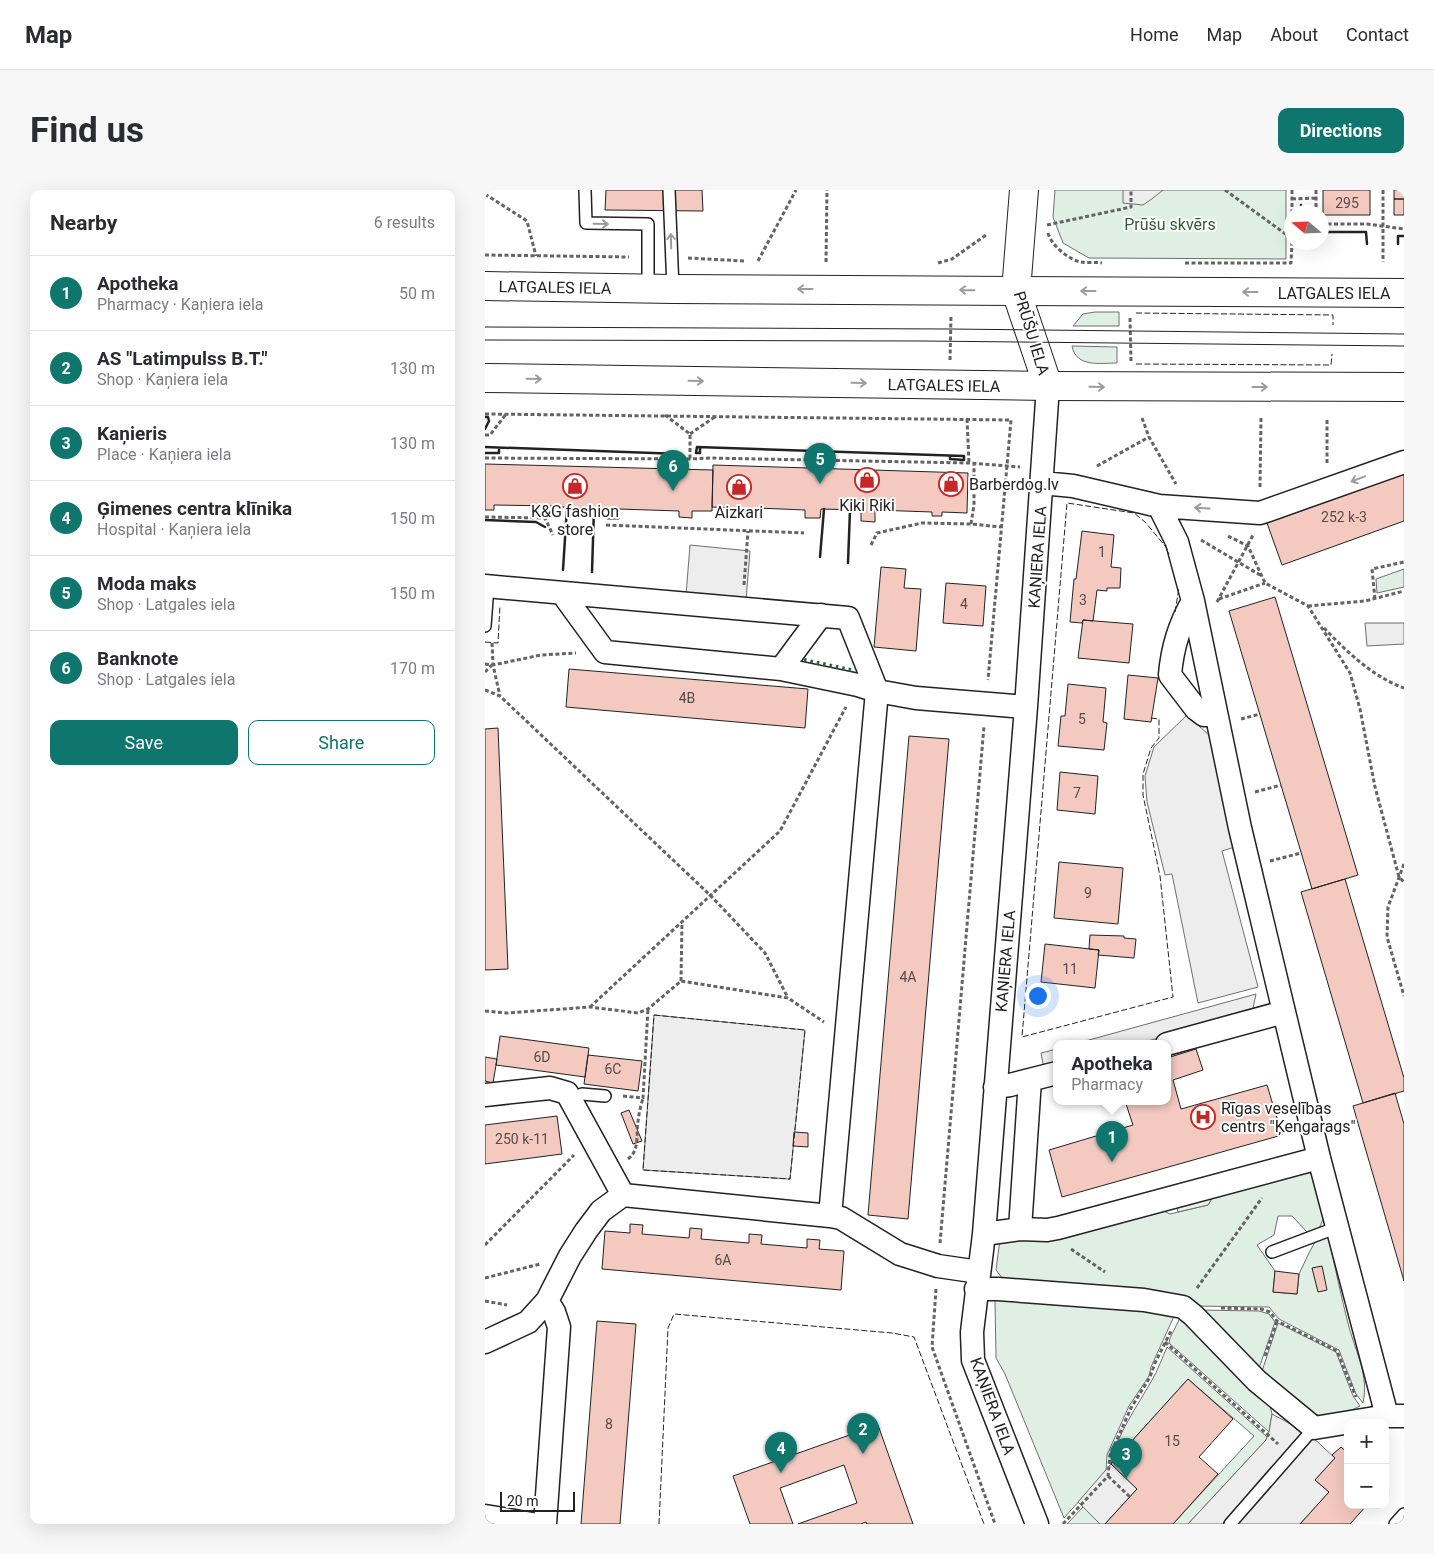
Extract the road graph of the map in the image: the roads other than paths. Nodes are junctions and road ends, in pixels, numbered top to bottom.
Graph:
1 (585, 190) edge
2 (669, 190) edge
3 (1024, 190) edge
4 (485, 286) edge
5 (660, 289) junction
6 (1016, 291) junction
7 (1404, 293) edge
8 (485, 378) edge
9 (1048, 386) junction
10 (1404, 387) edge
11 (1404, 462) edge
12 (1043, 476) junction
13 (1159, 506) junction
14 (486, 586) edge
15 (562, 593) junction
16 (1193, 601) junction
17 (821, 615) junction
18 (485, 626) edge
19 (781, 669) junction
20 (867, 688) junction
21 (1026, 708) junction
22 (1216, 716) junction
23 (1284, 1012) junction
24 (1171, 1043) edge
25 (1053, 1074) edge
26 (1030, 1080) junction
27 (995, 1087) junction
28 (485, 1095) edge
29 (605, 1096) road end
30 (571, 1099) junction
31 (1319, 1158) junction
32 (623, 1195) junction
33 (830, 1216) junction
34 (1338, 1227) junction
35 (1020, 1228) junction
36 (983, 1234) junction
37 (1272, 1252) dead end
38 (978, 1281) junction
39 (547, 1300) junction
40 (485, 1342) edge
41 (1387, 1417) edge
42 (1314, 1428) junction
43 (1404, 1514) edge
44 (485, 1516) edge
45 (532, 1524) edge
46 (545, 1524) edge
47 (1037, 1524) edge
48 (1230, 1524) edge
49 (1395, 1524) edge

1 -> 5 lane
5 -> 2 lane
3 - 6 main road, PRŪŠU IELA
4 - 5 main road, LATGALES IELA
6 -> 5 main road, LATGALES IELA
7 -> 6 main road, LATGALES IELA
6 - 9 main road, PRŪŠU IELA
8 -> 9 main road, LATGALES IELA
9 -> 10 main road, LATGALES IELA
9 - 12 street, KAŅIERA IELA
11 -> 13 street
12 - 13 street
12 - 21 street, KAŅIERA IELA
13 - 16 street
14 - 15 street
14 - 18 lane
15 - 17 street
15 - 19 street
16 - 22 street
16 - 22 street
17 - 19 street
17 - 20 street
19 - 20 street
20 - 21 street
20 - 33 street
21 - 27 street, KAŅIERA IELA
22 - 23 street
23 - 24 street
23 - 31 street
25 - 26 street
26 - 27 street
26 - 35 street
27 - 36 street, KAŅIERA IELA
28 - 30 street
29 - 30 lane
30 - 32 street
31 - 34 street
31 - 35 street
32 - 33 street
32 - 39 street
33 - 38 street
34 - 37 lane
34 - 41 street
35 - 36 street
36 - 38 street, KAŅIERA IELA
38 - 42 street
38 - 47 street, KAŅIERA IELA
39 - 40 street
39 - 46 street
41 - 42 street
42 - 48 lane
43 - 49 lane
44 - 45 street

